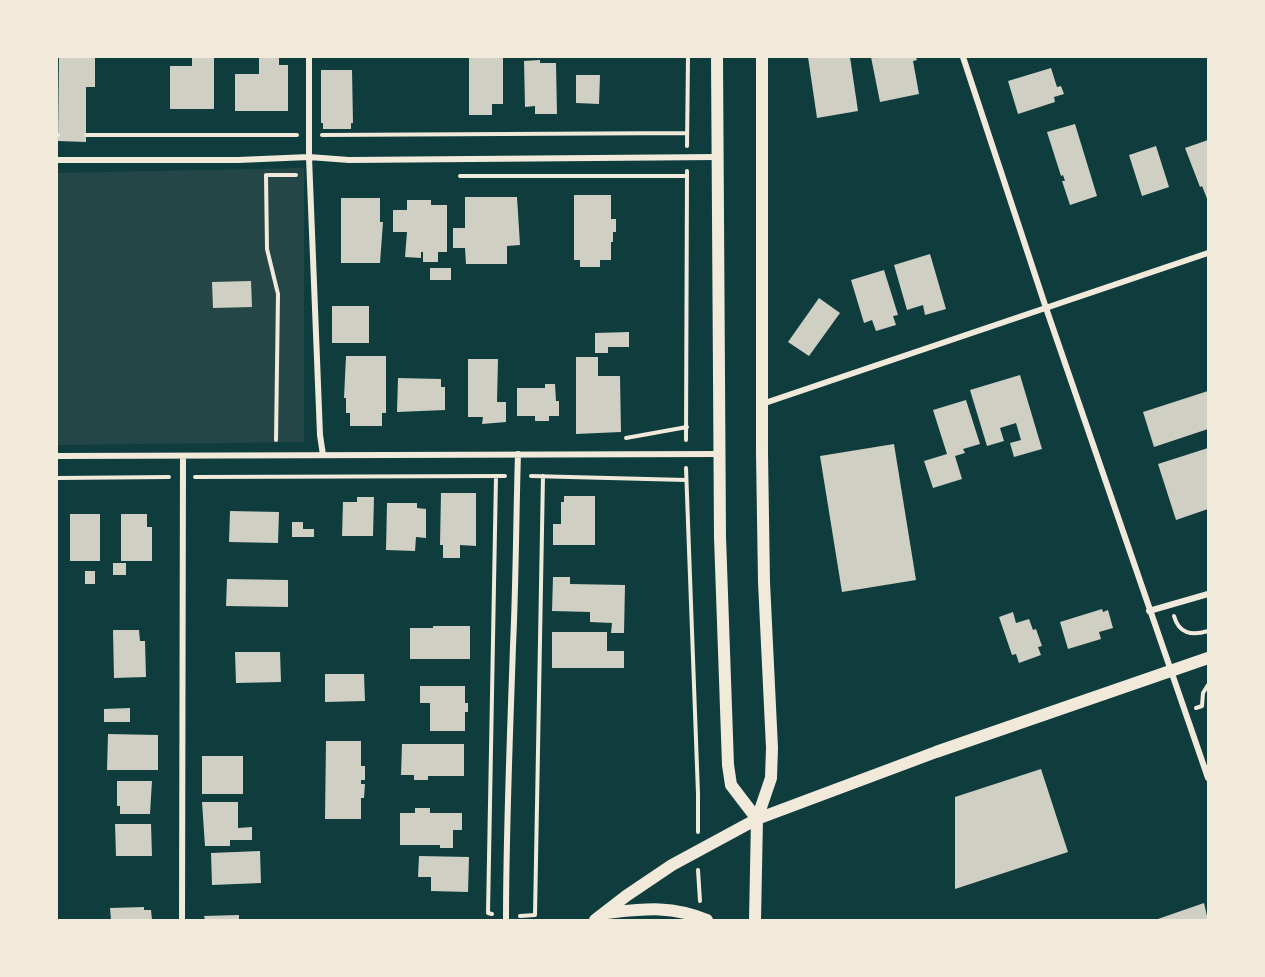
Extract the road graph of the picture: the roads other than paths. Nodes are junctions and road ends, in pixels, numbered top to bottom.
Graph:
1 (309, 57) edge
2 (717, 57) edge
3 (762, 57) edge
4 (963, 57) edge
5 (309, 157) junction
6 (717, 158) junction
7 (57, 160) edge
8 (1208, 253) edge
9 (1046, 308) junction
10 (762, 404) junction
11 (518, 454) junction
12 (718, 454) junction
13 (323, 455) junction
14 (57, 456) edge
15 (183, 456) junction
16 (1208, 594) edge
17 (1149, 610) junction
18 (1208, 657) edge
19 (1170, 671) junction
20 (1208, 778) edge
21 (756, 819) junction
22 (606, 913) junction
23 (704, 919) edge
24 (182, 920) edge
25 (506, 920) edge
26 (595, 920) edge
27 (755, 920) edge

1 - 5 street
2 - 6 main road
3 - 10 main road
4 - 9 street
5 - 6 street
5 - 7 street
5 - 13 street
6 - 12 main road
8 - 9 street
9 - 10 street
9 - 17 street
10 - 21 main road
11 - 12 street
11 - 13 street
11 - 25 street
12 - 21 main road
13 - 15 street
14 - 15 street
15 - 24 street
16 - 17 street
17 - 19 street
18 - 19 main road
19 - 20 street
19 - 21 main road
21 - 22 main road
21 - 27 main road
22 - 23 main road
22 - 26 main road

